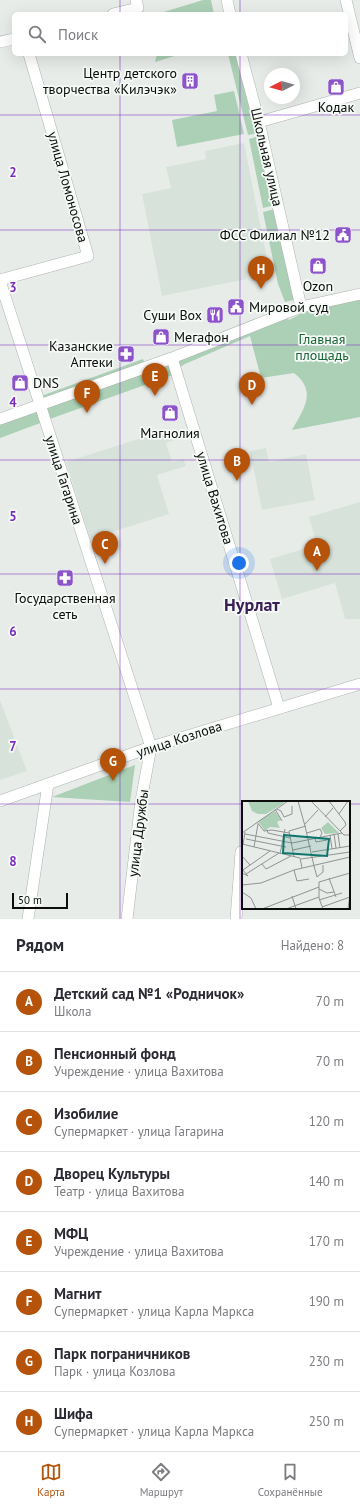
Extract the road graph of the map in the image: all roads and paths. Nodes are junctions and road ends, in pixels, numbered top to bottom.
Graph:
1 (136, 0) edge
2 (227, 0) edge
3 (346, 0) edge
4 (121, 12) edge
5 (230, 12) edge
6 (12, 39) edge
7 (0, 42) edge
8 (30, 56) edge
9 (242, 56) edge
10 (360, 58) edge
11 (360, 92) edge
12 (259, 122) junction
13 (0, 281) edge
14 (360, 294) edge
15 (301, 307) junction
16 (172, 358) junction
17 (40, 404) junction
18 (0, 419) edge
19 (360, 684) edge
20 (279, 708) junction
21 (151, 747) junction
22 (48, 784) junction
23 (0, 801) edge
24 (241, 852) dead end
25 (28, 919) edge
26 (127, 919) edge
27 (236, 919) edge

1 - 4 street
2 - 5 street
3 - 10 street
6 - 7 street
8 - 13 street, улица Ломоносова
9 - 12 street, Школьная улица
11 - 12 street
12 - 15 street, Школьная улица
13 - 17 street, улица Гагарина
14 - 15 street
15 - 16 street
16 - 17 street
16 - 20 street, улица Вахитова
17 - 18 street
17 - 21 street, улица Гагарина
19 - 20 street, улица Козлова
20 - 21 street, улица Козлова
21 - 22 street, улица Козлова
21 - 26 street, улица Дружбы
22 - 23 street, улица Козлова
22 - 25 street
24 - 27 street

